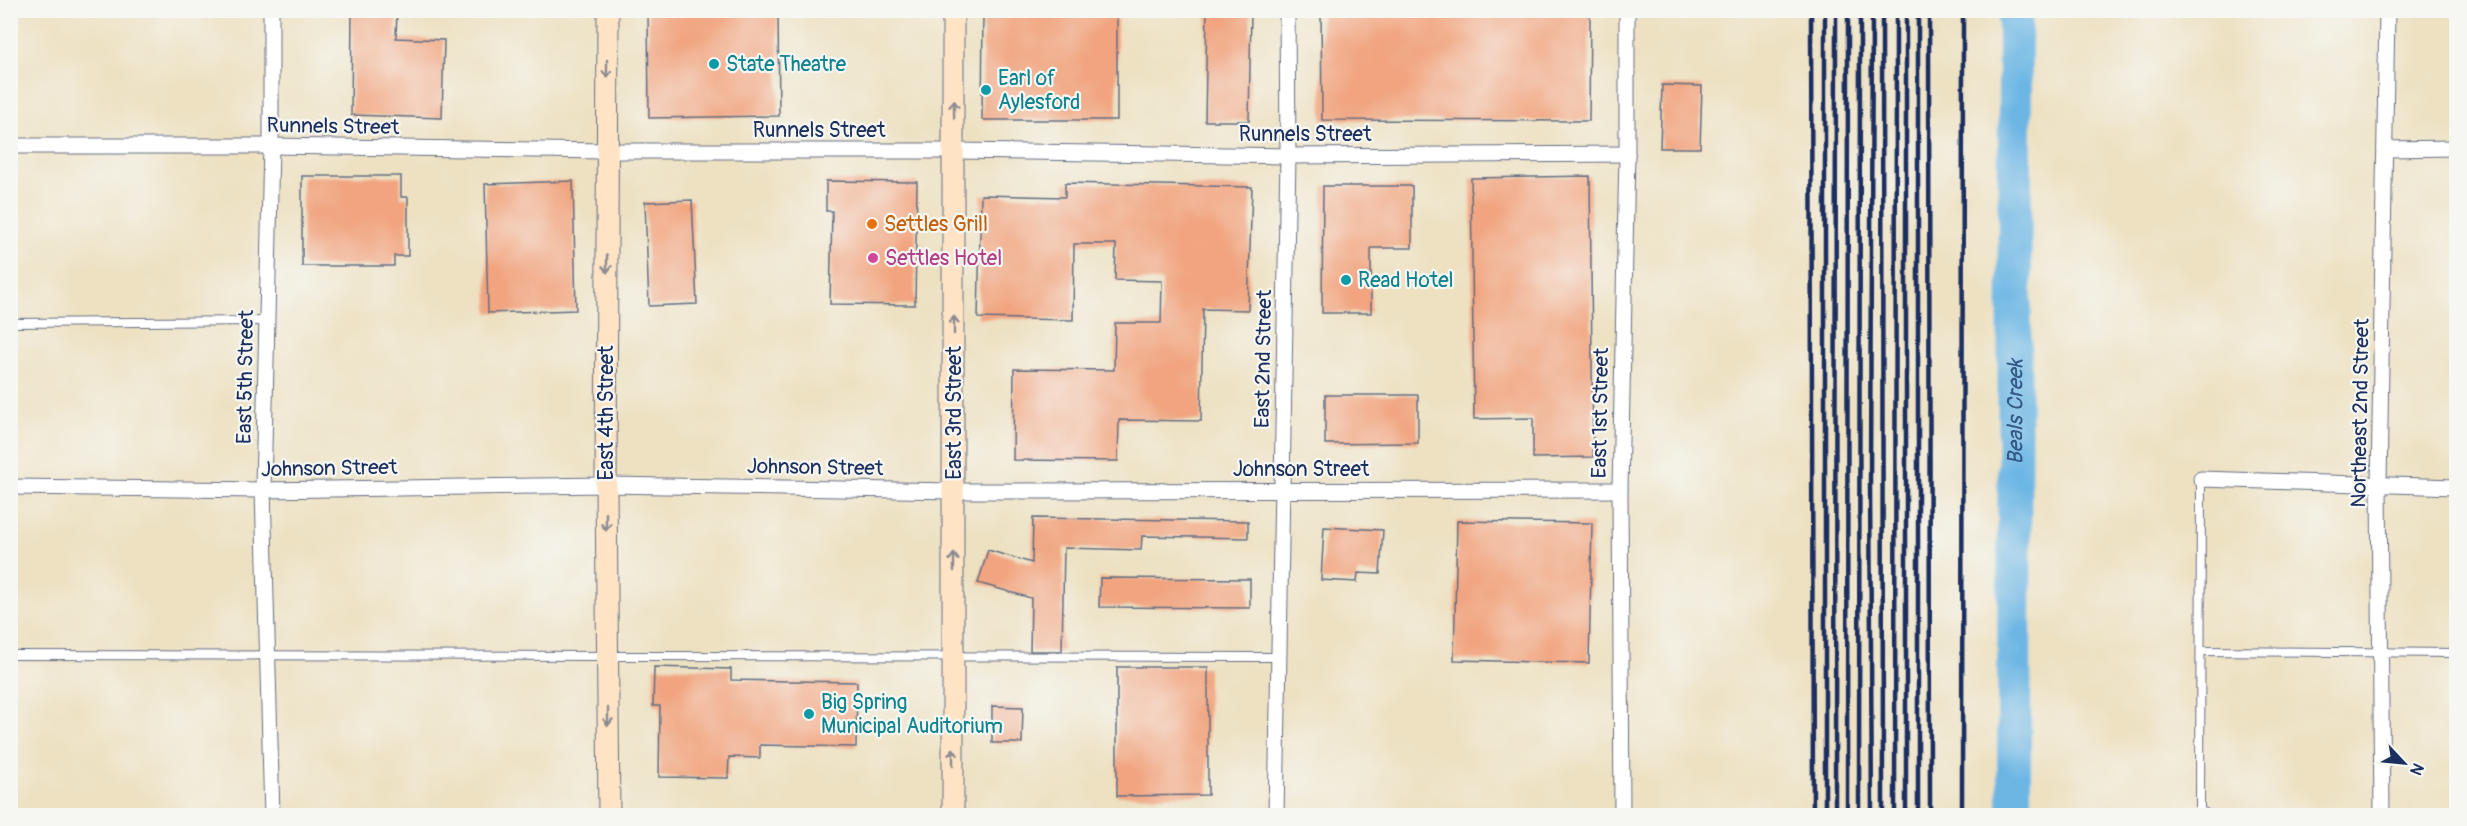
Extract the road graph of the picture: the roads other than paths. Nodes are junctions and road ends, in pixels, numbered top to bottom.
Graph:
1 (271, 10) edge
2 (608, 10) edge
3 (953, 10) edge
4 (1287, 10) edge
5 (1627, 10) edge
6 (2386, 10) edge
7 (10, 146) edge
8 (271, 146) junction
9 (2457, 147) edge
10 (2385, 149) junction
11 (608, 151) junction
12 (955, 151) junction
13 (1627, 154) junction
14 (1288, 156) junction
15 (267, 321) junction
16 (10, 323) edge
17 (2201, 479) joint
18 (2379, 484) junction
19 (606, 485) junction
20 (10, 487) edge
21 (2457, 487) edge
22 (1282, 489) junction
23 (263, 490) junction
24 (1620, 490) junction
25 (954, 491) junction
26 (2200, 651) junction
27 (2380, 652) junction
28 (2457, 653) edge
29 (10, 655) edge
30 (267, 656) junction
31 (607, 656) junction
32 (953, 657) junction
33 (1279, 657) junction
34 (272, 816) edge
35 (609, 816) edge
36 (953, 816) edge
37 (1276, 816) edge
38 (1622, 816) edge
39 (2201, 816) edge
40 (2382, 816) edge

1 - 8 street, East 5th Street
2 -> 11 main road, East 4th Street
12 -> 3 main road, East 3rd Street
4 - 14 street, East 2nd Street
5 - 13 street, East 1st Street
6 - 10 street, Northeast 2nd Street
7 - 8 street, Runnels Street
8 - 11 street, Runnels Street
8 - 15 street, East 5th Street
9 - 10 street
10 - 18 street, Northeast 2nd Street
11 - 12 street, Runnels Street
11 -> 19 main road, East 4th Street
12 - 14 street, Runnels Street
25 -> 12 main road, East 3rd Street
13 - 14 street, Runnels Street
13 - 24 street, East 1st Street
14 - 22 street, East 2nd Street
15 - 16 lane
15 - 23 street, East 5th Street
17 - 18 street
17 - 26 lane
18 - 21 street
18 - 27 street, Northeast 2nd Street
19 - 23 street, Johnson Street
19 - 25 street, Johnson Street
19 -> 31 main road, East 4th Street
20 - 23 street, Johnson Street
22 - 24 street, Johnson Street
22 - 25 street, Johnson Street
22 - 33 street, East 2nd Street
23 - 30 street, East 5th Street
24 - 38 street, East 1st Street
32 -> 25 main road, East 3rd Street
26 - 27 lane
26 - 39 lane
27 - 28 lane
27 - 40 street, Northeast 2nd Street
29 - 30 lane
30 - 31 lane
30 - 34 street, East 5th Street
31 - 32 lane
31 -> 35 main road, East 4th Street
32 - 33 lane
36 -> 32 main road, East 3rd Street
33 - 37 street, East 2nd Street

